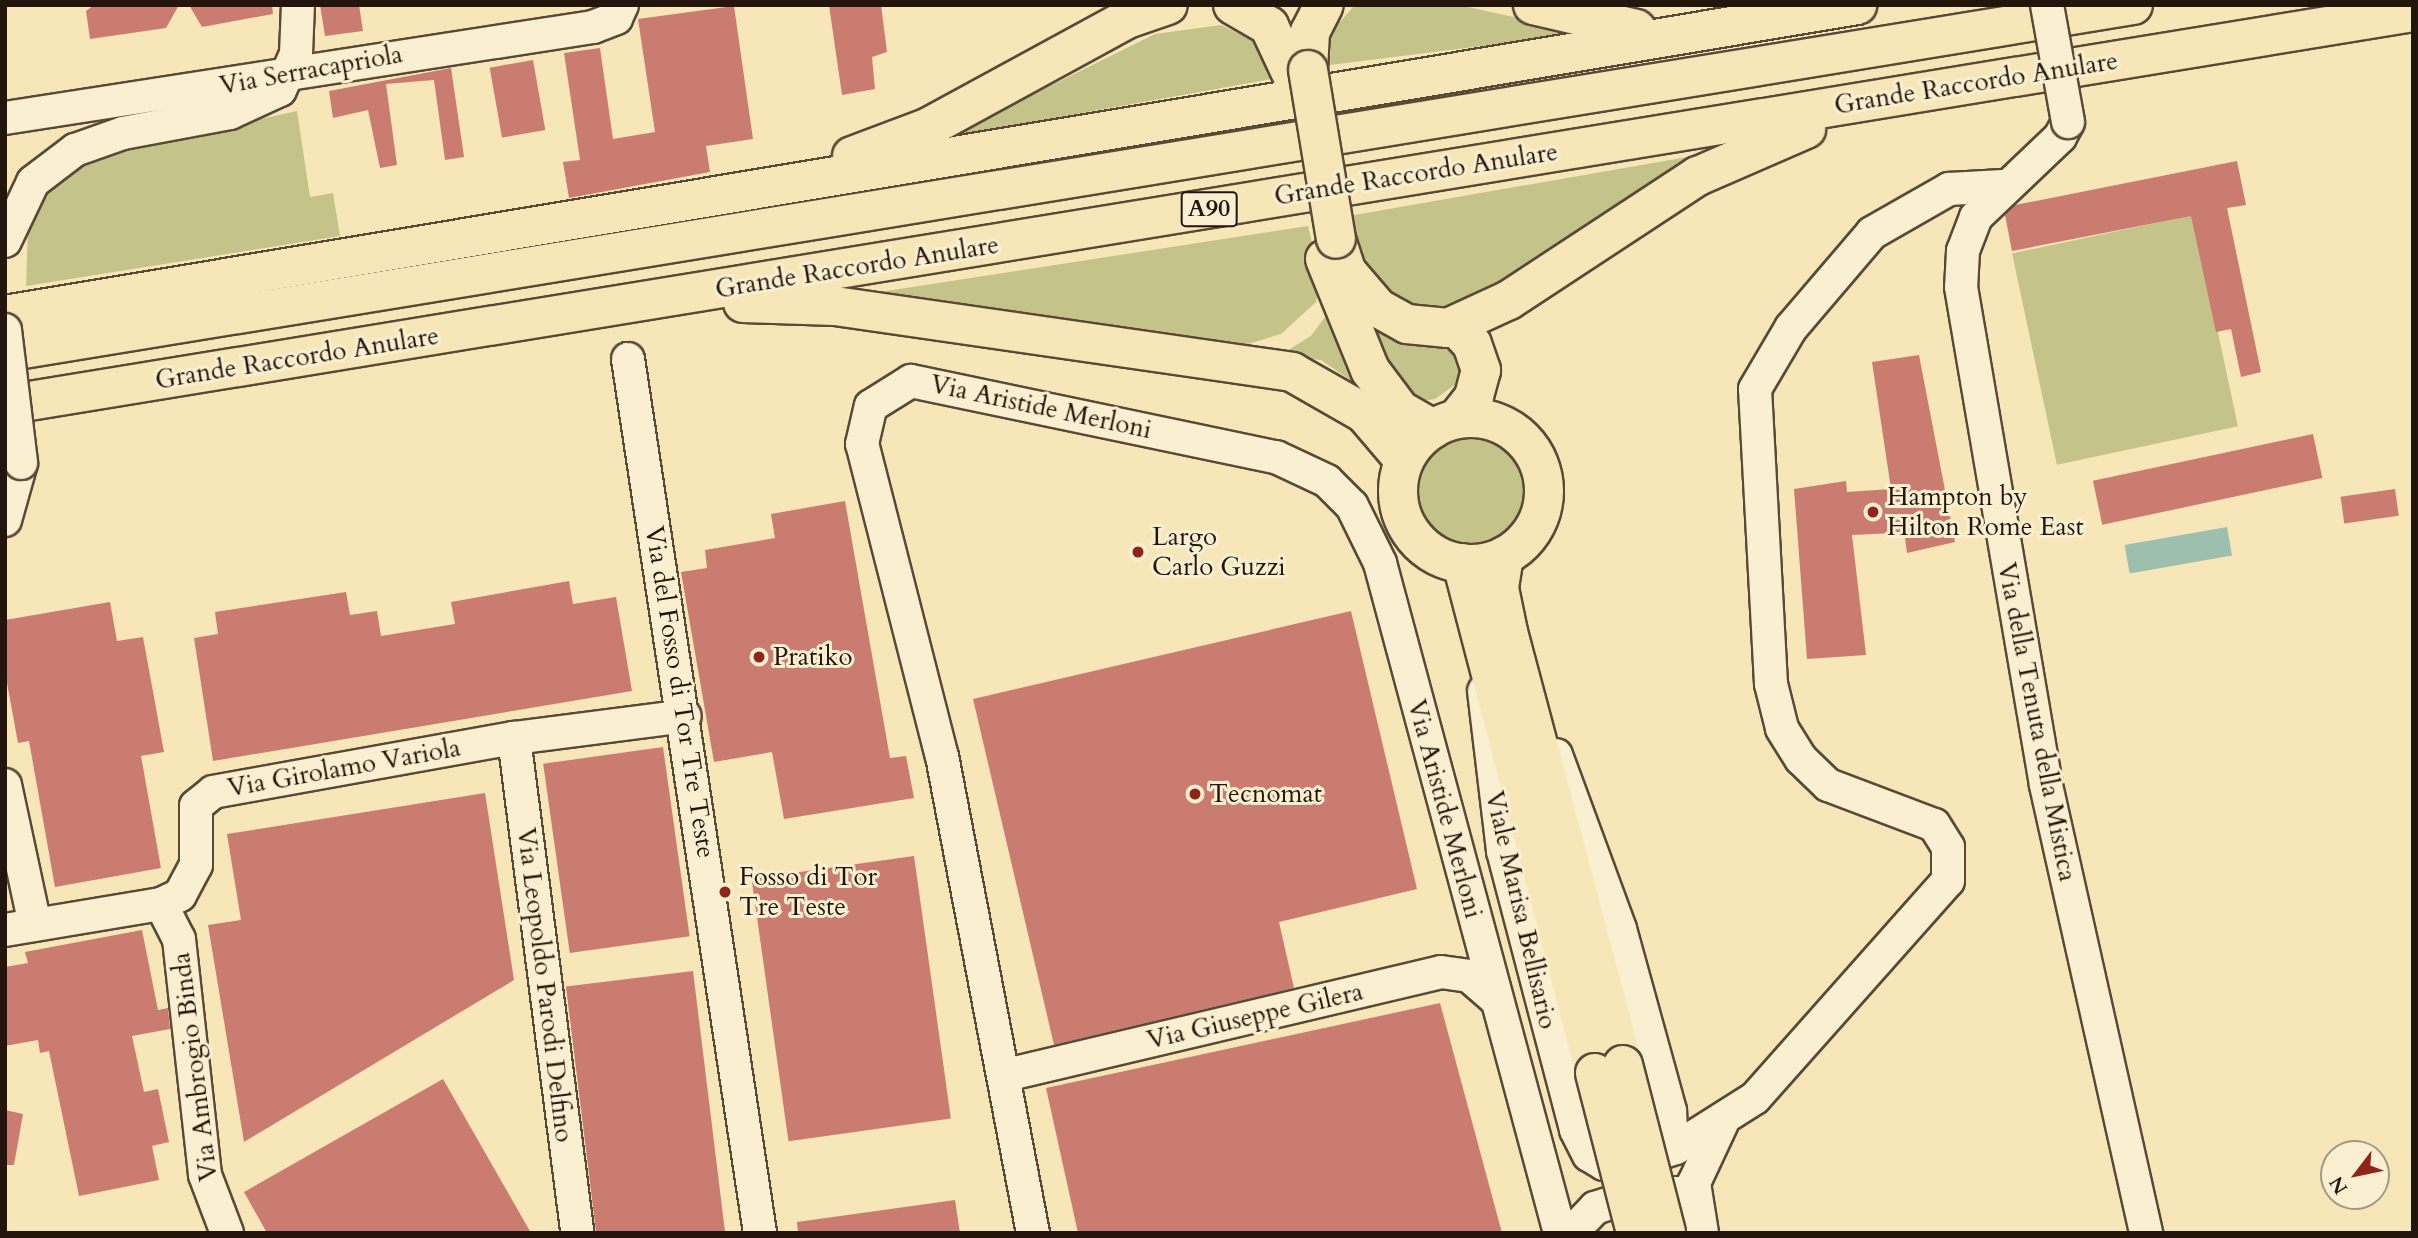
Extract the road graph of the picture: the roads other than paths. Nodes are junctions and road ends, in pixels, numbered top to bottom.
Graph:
1 (298, 5) edge
2 (1168, 5) edge
3 (1233, 5) edge
4 (1324, 5) edge
5 (1533, 5) edge
6 (1857, 5) edge
7 (2048, 5) edge
8 (2133, 5) edge
9 (619, 12) edge
10 (2413, 12) edge
11 (1698, 28) junction
12 (1300, 72) junction
13 (286, 80) junction
14 (1933, 90) junction
15 (5, 118) edge
16 (2003, 186) junction
17 (687, 202) junction
18 (1327, 239) junction
19 (5, 242) edge
20 (647, 300) junction
21 (5, 315) edge
22 (1456, 327) junction
23 (5, 330) edge
24 (5, 352) edge
25 (628, 359) dead end
26 (5, 405) edge
27 (1445, 424) junction
28 (1404, 460) junction
29 (5, 520) edge
30 (1504, 556) junction
31 (1462, 563) junction
32 (1494, 629) junction
33 (685, 716) junction
34 (514, 738) junction
35 (5, 785) edge
36 (161, 904) junction
37 (20, 927) edge
38 (1497, 1000) junction
39 (1609, 1069) junction
40 (1660, 1072) junction
41 (1006, 1075) junction
42 (1724, 1119) junction
43 (1533, 1133) junction
44 (1654, 1156) junction
45 (1599, 1163) junction
46 (1688, 1225) edge
47 (226, 1233) edge
48 (577, 1233) edge
49 (760, 1233) edge
50 (1034, 1233) edge
51 (1560, 1233) edge
52 (1571, 1233) edge
53 (1636, 1233) edge
54 (2146, 1233) edge

1 - 13 street
2 - 17 main road
3 - 12 main road
4 - 12 main road
5 - 11 main road
6 - 11 main road
7 - 16 street, Via della Tenuta della Mistica, bridge
8 - 24 main road, Grande Raccordo Anulare / A90
9 - 13 street, Via Serracapriola
10 - 14 main road, Grande Raccordo Anulare / A90
11 - 17 main road
12 - 18 main road, bridge
13 - 15 street, Via Serracapriola
13 - 19 street
14 - 20 main road, Grande Raccordo Anulare / A90
14 - 22 main road
16 - 42 street
16 - 54 street, Via della Tenuta della Mistica
17 - 21 main road
18 - 22 main road
18 - 27 main road
20 - 26 main road, Grande Raccordo Anulare / A90
20 - 28 main road
22 - 27 main road
23 - 29 street, bridge
25 - 33 street, Via del Fosso di Tor Tre Teste
27 - 28 main road
27 - 30 main road
28 - 31 main road
30 - 31 main road
30 - 32 main road, Viale Marisa Bellisario
31 - 32 main road, Viale Marisa Bellisario
32 - 39 main road, Viale Marisa Bellisario
32 - 40 street, Viale Marisa Bellisario
32 - 45 street, Viale Marisa Bellisario
33 - 34 street, Via Girolamo Variola
33 - 49 street, Via del Fosso di Tor Tre Teste
34 - 36 street, Via Girolamo Variola
34 - 48 street, Via Leopoldo Parodi Delfino
35 - 37 street
36 - 37 street, Via Girolamo Variola
36 - 47 street, Via Ambrogio Binda
38 - 41 street, Via Giuseppe Gilera
38 - 41 street, Via Aristide Merloni
38 - 43 street, Via Aristide Merloni
39 - 46 main road, Viale Marisa Bellisario, bridge
39 - 53 main road, Viale Marisa Bellisario, bridge
40 - 42 street, Viale Marisa Bellisario
40 - 44 street, Viale Marisa Bellisario
41 - 50 street, Via Aristide Merloni
42 - 44 street
42 - 46 street
43 - 45 street
43 - 51 street, Via Aristide Merloni
44 - 45 street
46 - 52 street

